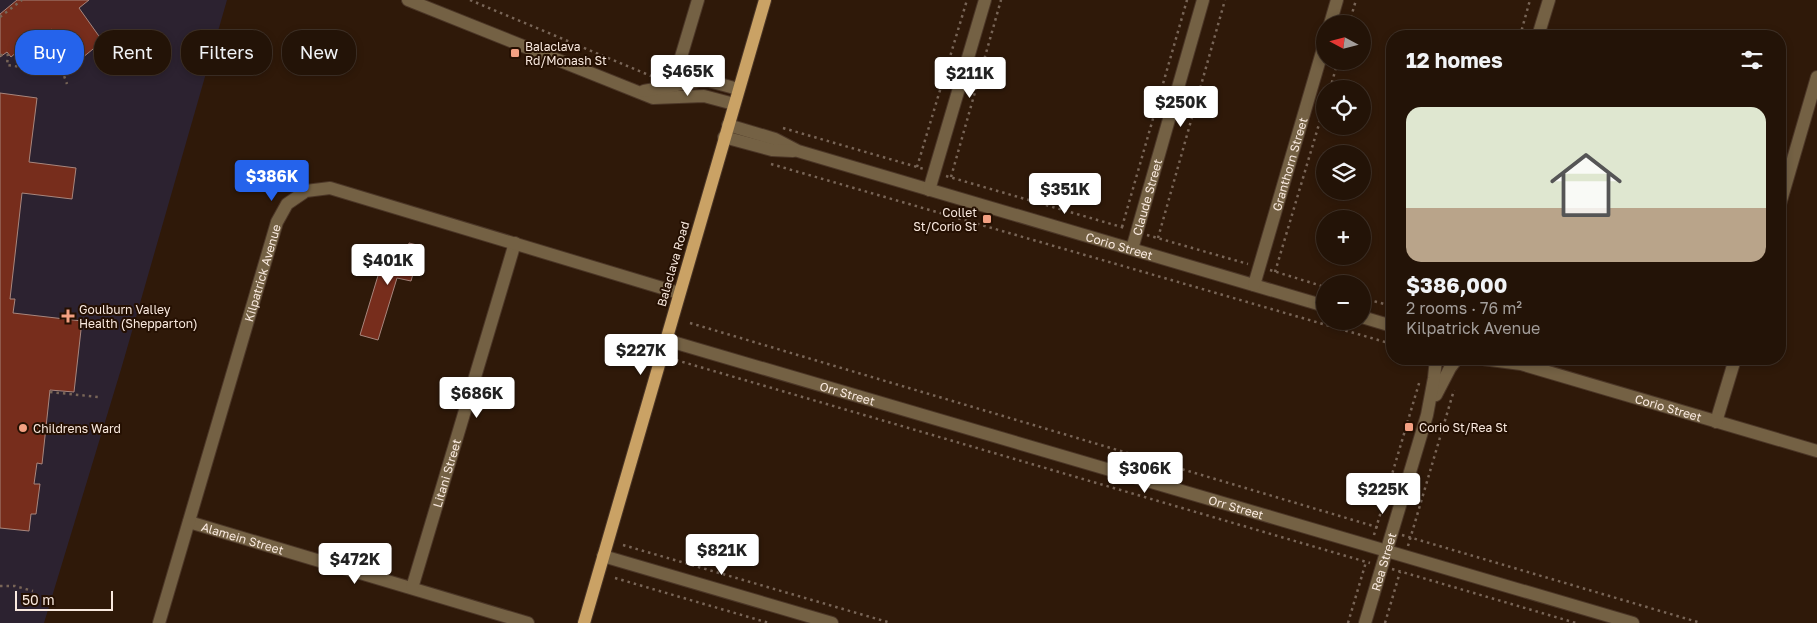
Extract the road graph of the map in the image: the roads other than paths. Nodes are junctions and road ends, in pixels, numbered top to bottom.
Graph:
1 (408, 0) edge
2 (698, 0) edge
3 (765, 0) edge
4 (985, 0) edge
5 (1202, 0) edge
6 (1337, 0) edge
7 (1549, 0) edge
8 (1333, 15) edge
9 (1540, 30) edge
10 (681, 57) dead end
11 (1317, 70) edge
12 (1817, 77) edge
13 (738, 89) junction
14 (639, 92) junction
15 (734, 104) junction
16 (726, 131) junction
17 (1786, 183) edge
18 (929, 190) junction
19 (515, 243) junction
20 (1132, 249) junction
21 (1254, 285) junction
22 (679, 293) junction
23 (1316, 303) edge
24 (1371, 319) edge
25 (1386, 323) edge
26 (666, 340) junction
27 (1435, 365) edge
28 (1455, 365) edge
29 (1525, 365) edge
30 (1733, 365) edge
31 (1427, 415) junction
32 (1716, 422) junction
33 (1817, 451) edge
34 (189, 522) junction
35 (1387, 551) junction
36 (603, 556) junction
37 (412, 588) junction
38 (160, 623) edge
39 (528, 623) edge
40 (584, 623) edge
41 (832, 623) edge
42 (1365, 623) edge
43 (1633, 623) edge

1 - 14 street
2 - 10 street
3 - 13 main road, Balaclava Road
4 - 18 street
5 - 20 street, Claude Street
6 - 8 street
7 - 9 street
11 - 21 street, Granthorn Street
12 - 17 street
13 - 14 street
13 - 15 main road, Balaclava Road
14 - 15 street
15 - 16 main road, Balaclava Road
16 - 18 street, Corio Street
16 - 22 main road, Balaclava Road
18 - 20 street, Corio Street
19 - 22 street, Kilpatrick Avenue
19 - 34 street, Kilpatrick Avenue
19 - 37 street, Litani Street
20 - 21 street, Corio Street
21 - 23 street, Corio Street
22 - 26 main road, Balaclava Road
24 - 25 street
26 - 35 street, Orr Street
26 - 36 main road, Balaclava Road
27 - 31 street, Rea Street
28 - 31 street, Rea Street
29 - 32 street, Corio Street
30 - 32 street
31 - 35 street, Rea Street
32 - 33 street, Corio Street
34 - 37 street, Alamein Street
34 - 38 street, Kilpatrick Avenue
35 - 42 street, Rea Street
35 - 43 street, Orr Street
36 - 40 main road, Balaclava Road
36 - 41 street
37 - 39 street, Alamein Street

